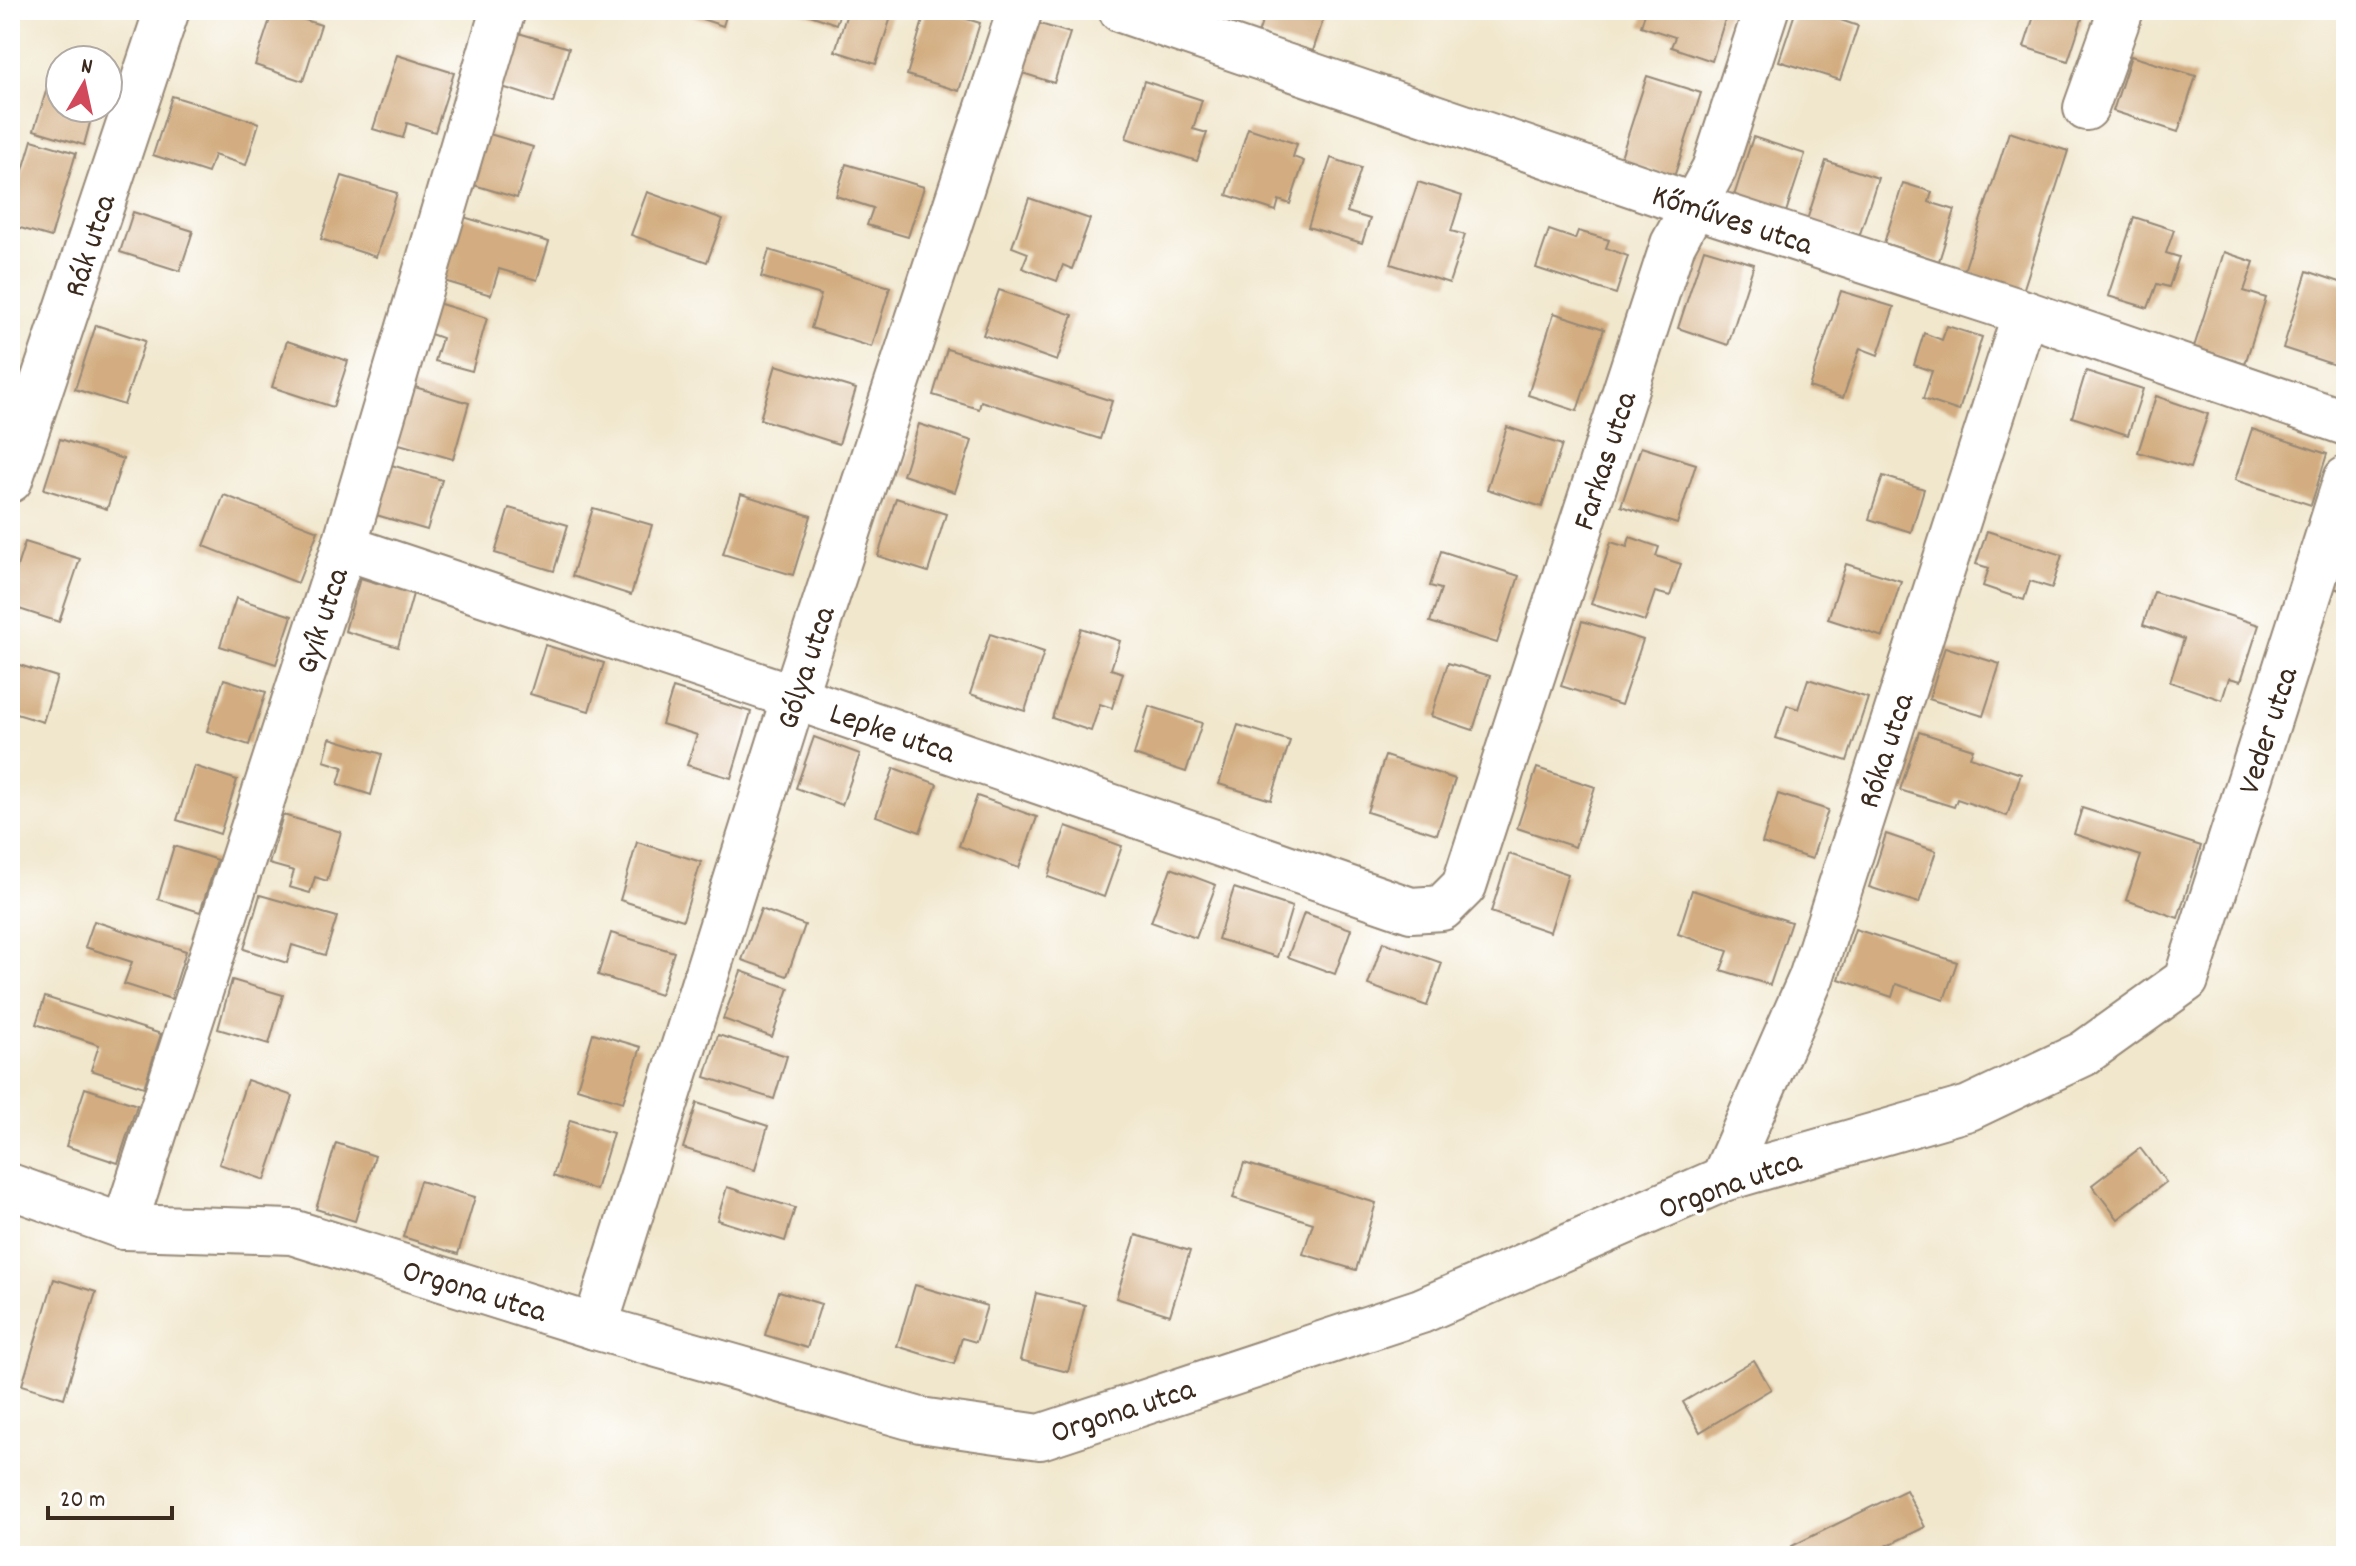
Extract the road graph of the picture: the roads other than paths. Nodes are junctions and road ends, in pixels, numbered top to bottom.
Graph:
1 (167, 10) edge
2 (503, 10) edge
3 (1020, 10) edge
4 (1121, 10) edge
5 (1766, 10) edge
6 (2121, 10) edge
7 (1224, 26) edge
8 (2086, 108) dead end
9 (1695, 206) junction
10 (2025, 313) junction
11 (2346, 423) edge
12 (2346, 479) edge
13 (10, 480) edge
14 (344, 547) junction
15 (794, 697) junction
16 (1442, 908) joint
17 (2186, 980) joint
18 (1723, 1179) junction
19 (10, 1186) edge
20 (124, 1227) junction
21 (595, 1327) junction

1 - 13 street, Rák utca
2 - 14 street, Gyík utca
3 - 15 street, Gólya utca
4 - 7 street, Kőműves utca
5 - 9 street, Farkas utca
6 - 8 street
7 - 9 street, Kőműves utca
9 - 10 street, Kőműves utca
9 - 16 street, Farkas utca
10 - 11 street, Kőműves utca
10 - 18 street, Róka utca
12 - 17 street, Veder utca
14 - 15 street, Lepke utca
14 - 20 street, Gyík utca
15 - 16 street, Lepke utca
15 - 21 street, Gólya utca
17 - 18 street, Orgona utca
18 - 21 street, Orgona utca
19 - 20 street, Orgona utca
20 - 21 street, Orgona utca

